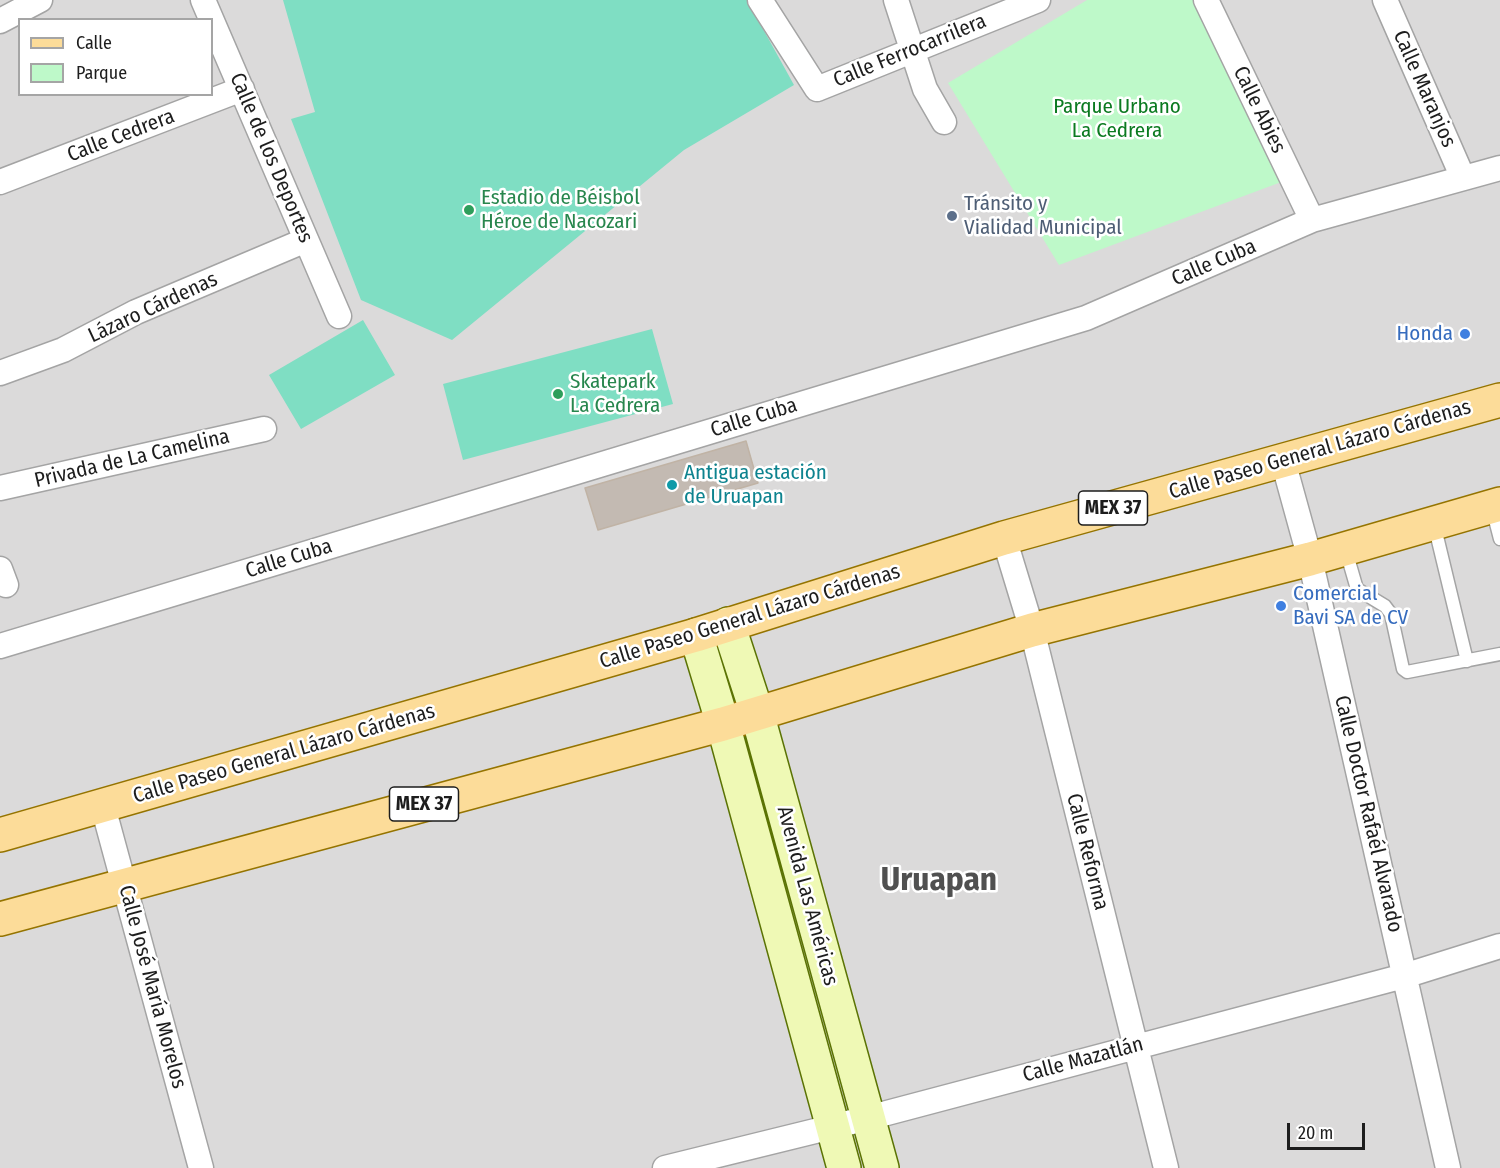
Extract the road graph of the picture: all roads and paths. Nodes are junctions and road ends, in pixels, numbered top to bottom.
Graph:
1 (40, 0) edge
2 (203, 0) edge
3 (760, 0) edge
4 (896, 0) edge
5 (1038, 0) edge
6 (1206, 0) edge
7 (1385, 0) edge
8 (211, 18) edge
9 (0, 21) edge
10 (213, 23) edge
11 (911, 51) junction
12 (242, 89) junction
13 (944, 123) dead end
14 (1500, 168) edge
15 (1463, 178) junction
16 (0, 182) edge
17 (1312, 220) junction
18 (306, 240) junction
19 (339, 316) dead end
20 (0, 372) edge
21 (1500, 400) edge
22 (264, 429) dead end
23 (1283, 461) junction
24 (0, 488) edge
25 (1496, 505) edge
26 (1433, 523) junction
27 (1004, 538) junction
28 (1500, 539) edge
29 (1346, 549) junction
30 (1310, 559) junction
31 (729, 624) junction
32 (1032, 630) junction
33 (696, 635) junction
34 (0, 646) edge
35 (1500, 654) edge
36 (1467, 661) junction
37 (757, 713) junction
38 (723, 724) junction
39 (103, 807) junction
40 (0, 835) edge
41 (125, 885) junction
42 (0, 919) edge
43 (1500, 946) edge
44 (1404, 976) junction
45 (1135, 1046) junction
46 (868, 1118) junction
47 (833, 1127) junction
48 (201, 1168) edge
49 (665, 1168) edge
50 (844, 1168) edge
51 (882, 1168) edge
52 (1166, 1168) edge
53 (1448, 1168) edge

1 - 9 street
2 - 8 street, Calle de los Deportes
3 - 11 street, Calle Ferrocarrilera
4 - 11 street
5 - 11 street, Calle Ferrocarrilera
6 - 17 street, Calle Abies
7 - 15 street, Calle Maranjos
10 - 12 street, Calle de los Deportes
11 - 13 street
12 - 16 street, Calle Cedrera
12 - 18 street, Calle de los Deportes
14 - 15 street, Calle Cuba
15 - 17 street, Calle Cuba
17 - 34 street, Calle Cuba
18 - 19 street, Calle de los Deportes
18 - 20 street, Lázaro Cárdenas
21 - 23 main road, Calle Paseo General Lázaro Cárdenas / MEX 37
22 - 24 street, Privada de La Camelina
23 - 27 main road, Calle Paseo General Lázaro Cárdenas / MEX 37
23 - 30 street, Calle Doctor Rafaél Alvarado
25 - 26 main road, MEX 37
25 - 28 lane
26 - 29 main road, MEX 37
26 - 36 lane
27 - 31 main road, Calle Paseo General Lázaro Cárdenas / MEX 37
27 - 32 street, Calle Reforma
29 - 30 main road, MEX 37
29 - 36 lane
30 - 32 main road, MEX 37
30 - 44 street, Calle Doctor Rafaél Alvarado
31 - 33 main road, Calle Paseo General Lázaro Cárdenas / MEX 37
31 - 37 street, Avenida Las Américas
32 - 37 main road, MEX 37
32 - 45 street, Calle Reforma
33 - 38 street, Avenida Las Américas
33 - 39 main road, Calle Paseo General Lázaro Cárdenas / MEX 37
35 - 36 lane
37 - 38 main road, MEX 37
37 - 46 street, Avenida Las Américas
38 - 41 main road, MEX 37
38 - 47 street, Avenida Las Américas
39 - 40 main road, Calle Paseo General Lázaro Cárdenas / MEX 37
39 - 41 street, Calle José María Morelos
41 - 42 main road, MEX 37
41 - 48 street, Calle José María Morelos
43 - 44 street, Calle Mazatlán
44 - 45 street, Calle Mazatlán
44 - 53 street, Calle Doctor Rafaél Alvarado
45 - 46 street, Calle Mazatlán
45 - 52 street, Calle Reforma
46 - 47 street, Calle Mazatlán
46 - 51 street, Avenida Las Américas
47 - 49 street, Calle Mazatlán
47 - 50 street, Avenida Las Américas

